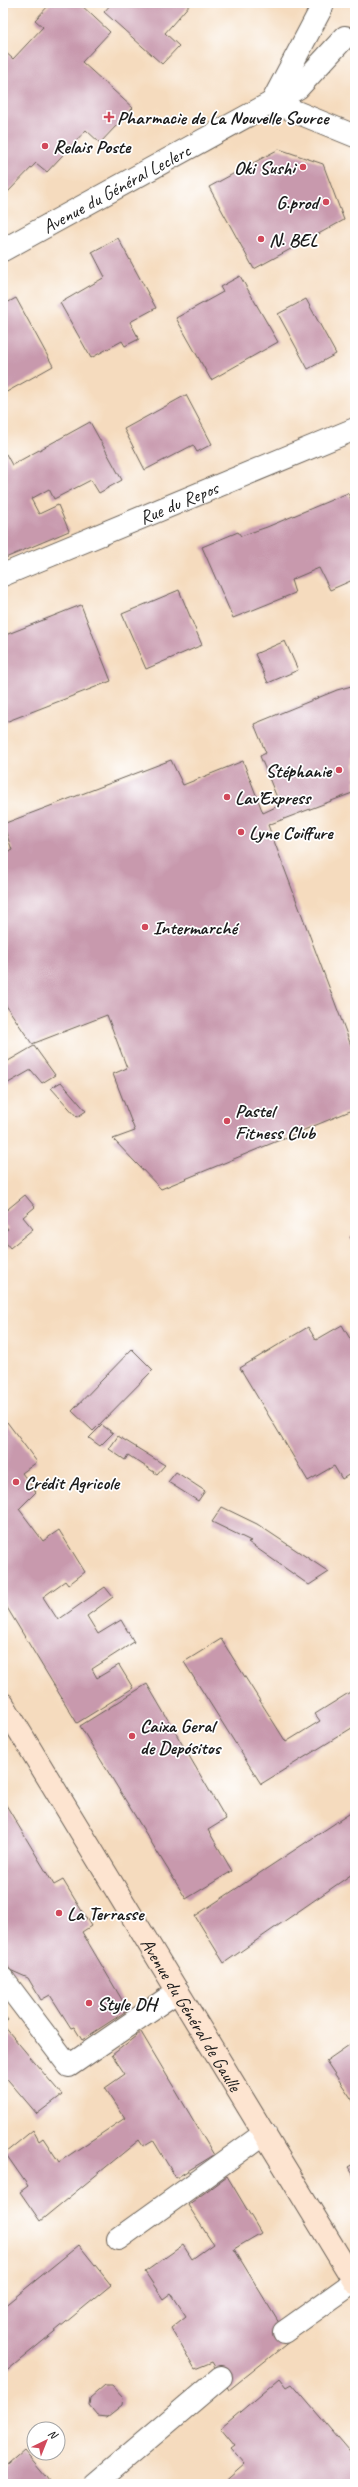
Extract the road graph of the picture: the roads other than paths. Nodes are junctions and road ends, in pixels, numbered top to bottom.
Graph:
1 (321, 5) edge
2 (350, 40) edge
3 (272, 102) junction
4 (355, 136) edge
5 (3, 250) edge
6 (355, 429) edge
7 (3, 575) edge
8 (3, 1704) edge
9 (3, 1980) edge
10 (178, 1990) junction
11 (265, 2133) junction
12 (118, 2239) dead end
13 (355, 2282) edge
14 (284, 2332) dead end
15 (221, 2377) dead end
16 (95, 2484) edge

1 - 2 street
1 - 3 street
2 - 3 street, Avenue du Général Leclerc
3 - 4 street
3 - 5 street, Avenue du Général Leclerc
6 - 7 street, Rue du Repos
8 - 10 main road, Avenue du Général de Gaulle
9 - 10 street
10 - 11 main road, Avenue du Général de Gaulle
11 - 12 street
11 - 13 main road, Avenue du Général de Gaulle
13 - 14 street
15 - 16 street

